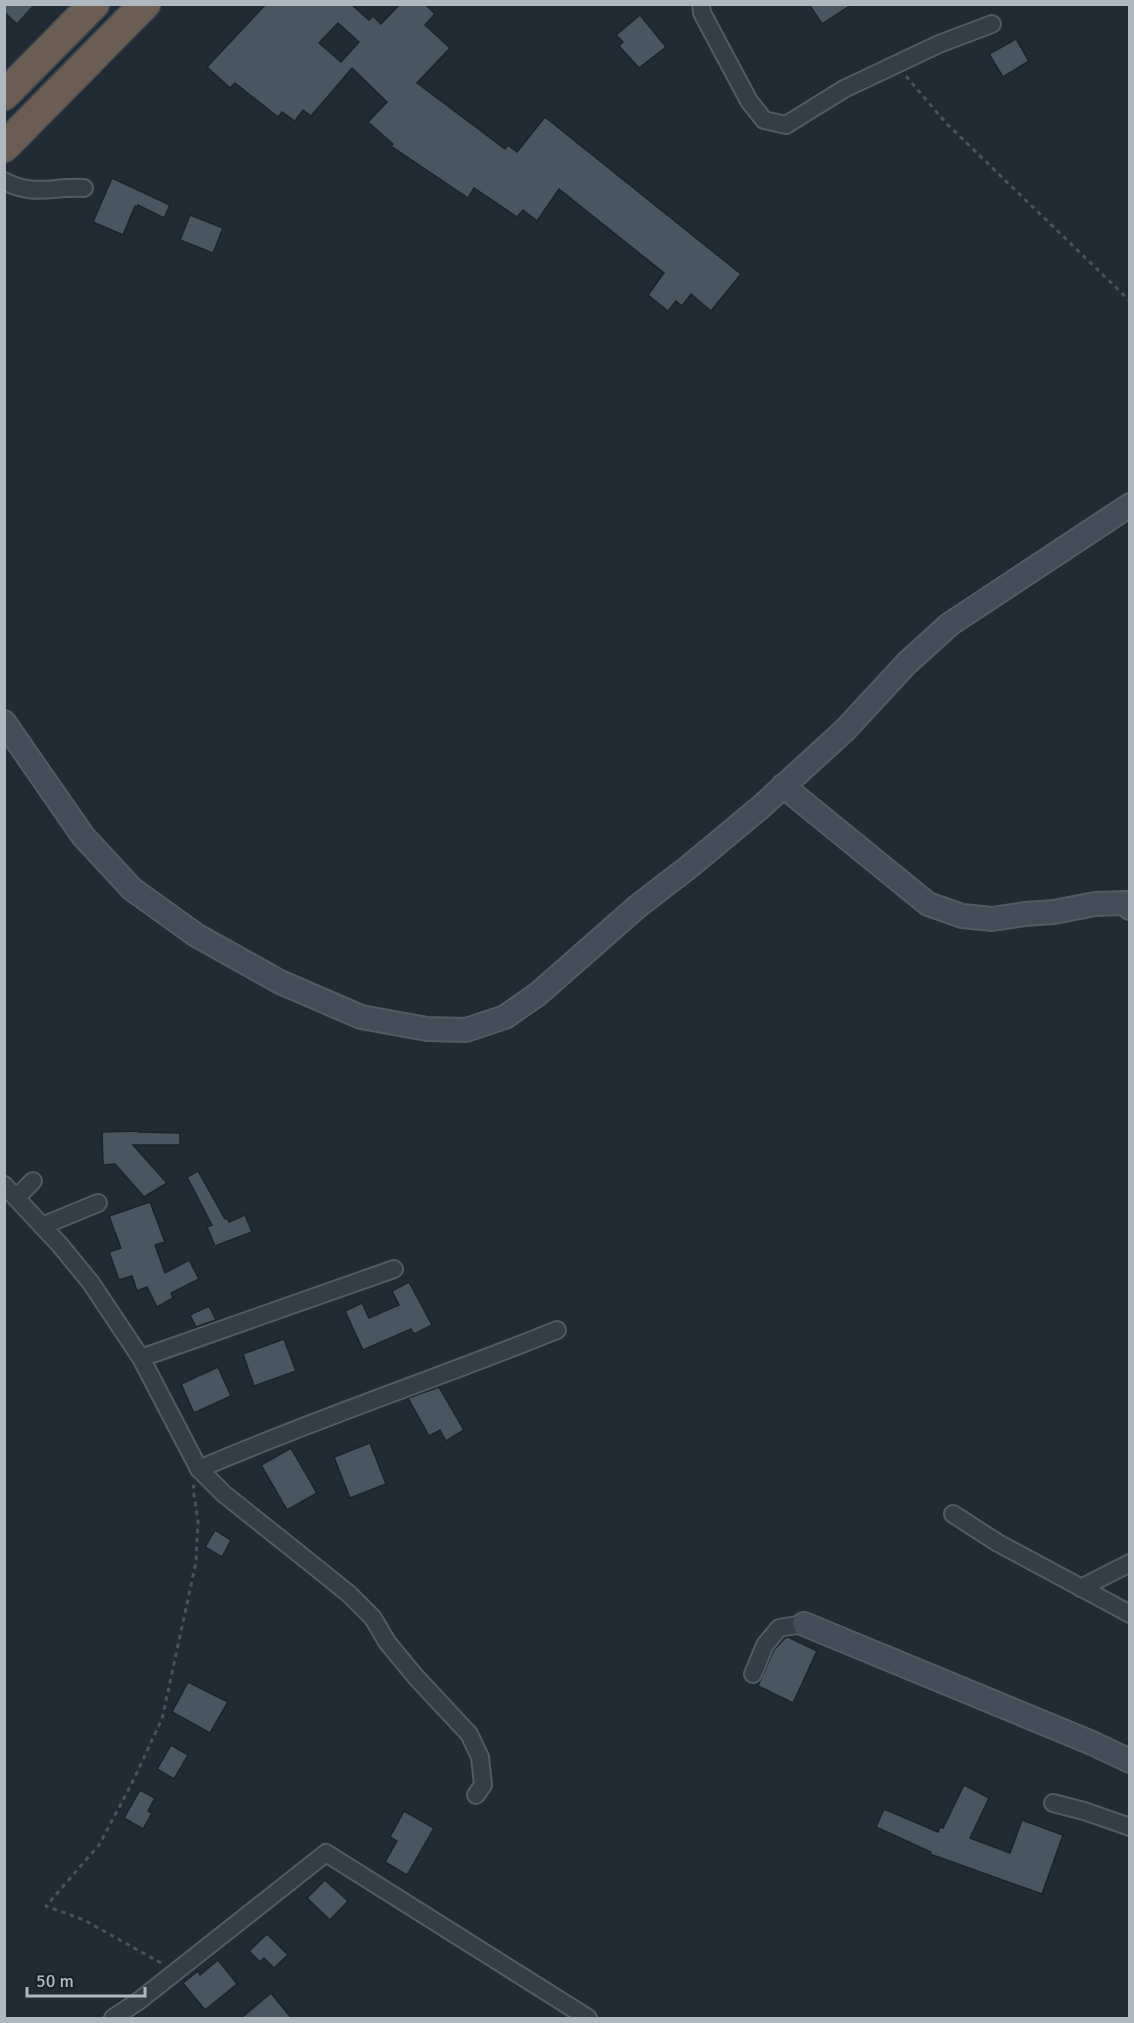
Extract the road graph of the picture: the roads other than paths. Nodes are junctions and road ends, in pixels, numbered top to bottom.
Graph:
1 (94, 4) edge
2 (145, 4) edge
3 (701, 4) edge
4 (992, 24) dead end
5 (4, 95) edge
6 (4, 147) edge
7 (4, 181) edge
8 (84, 188) dead end
9 (1130, 505) edge
10 (4, 722) edge
11 (783, 786) junction
12 (1130, 908) edge
13 (33, 1181) dead end
14 (10, 1192) edge
15 (98, 1203) dead end
16 (42, 1226) junction
17 (394, 1269) dead end
18 (557, 1330) dead end
19 (141, 1358) junction
20 (200, 1469) junction
21 (953, 1514) dead end
22 (1130, 1563) edge
23 (1081, 1588) junction
24 (1130, 1614) edge
25 (804, 1624) joint
26 (753, 1674) dead end
27 (1130, 1761) edge
28 (476, 1795) dead end
29 (1053, 1803) dead end
30 (1130, 1827) edge
31 (113, 2019) edge
32 (588, 2019) edge

1 - 5 highway
2 - 6 highway
3 - 4 street
7 - 8 street
9 - 11 street
10 - 11 street
11 - 12 street
13 - 14 street
14 - 16 street
15 - 16 street
16 - 19 street
17 - 19 street
18 - 20 street
19 - 20 street
20 - 28 street
21 - 23 street
22 - 23 street
23 - 24 street
25 - 26 street
25 - 27 street
29 - 30 street
31 - 32 street

